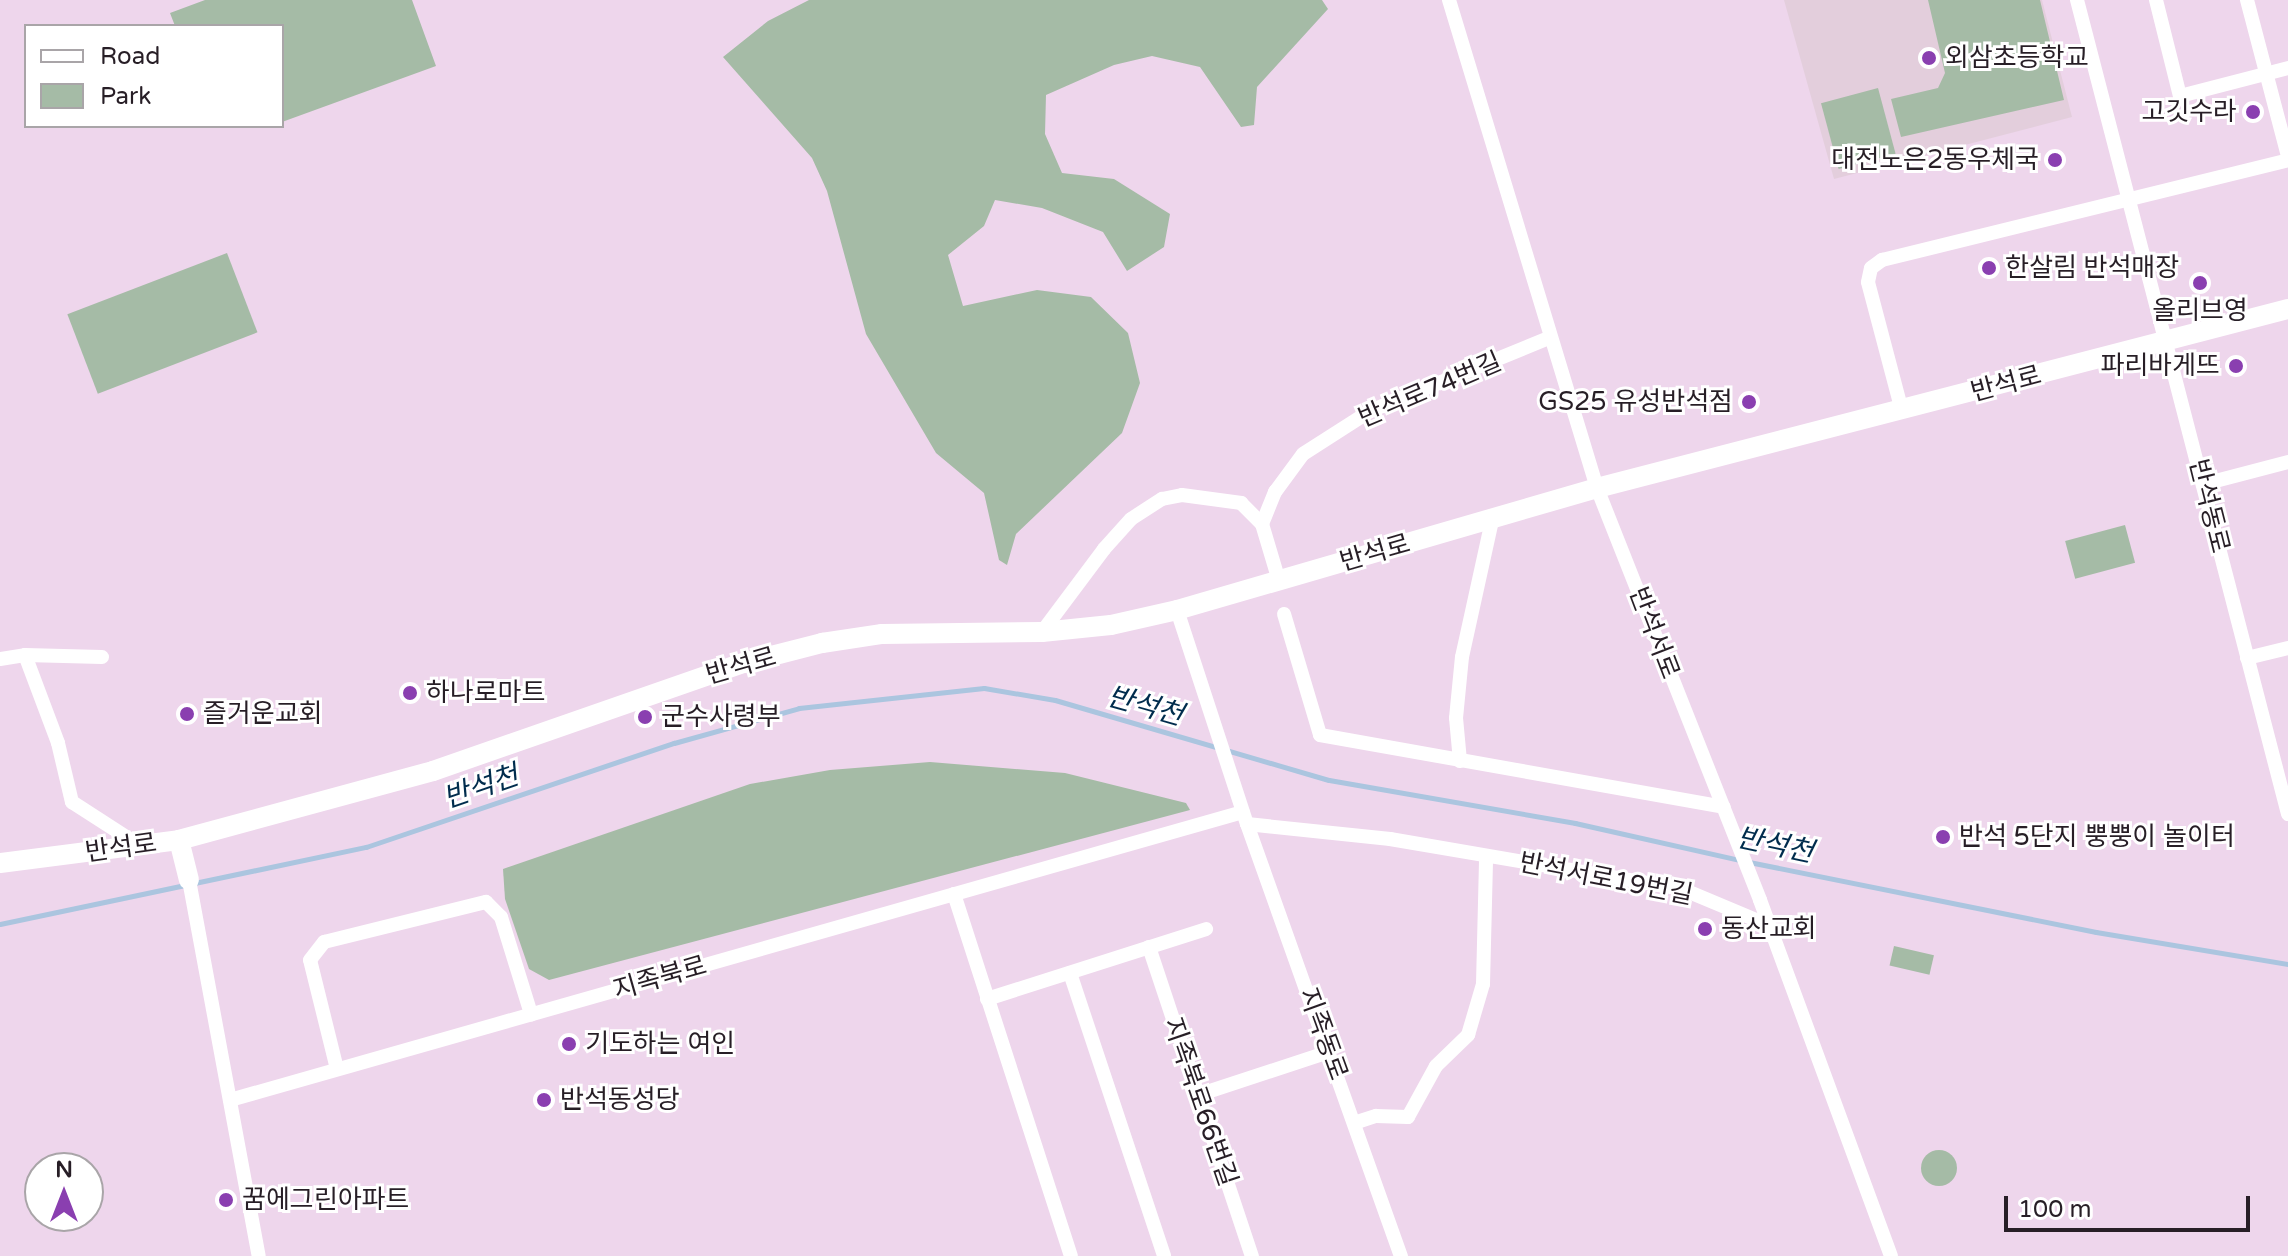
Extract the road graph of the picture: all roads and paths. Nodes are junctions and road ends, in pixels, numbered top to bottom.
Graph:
1 (1449, 0) edge
2 (2077, 0) edge
3 (2156, 0) edge
4 (2247, 0) edge
5 (2288, 68) edge
6 (2266, 74) junction
7 (2288, 158) edge
8 (2129, 199) junction
9 (2288, 309) edge
10 (1549, 338) junction
11 (2165, 342) junction
12 (1902, 411) junction
13 (2288, 462) edge
14 (2204, 484) junction
15 (1597, 488) junction
16 (1492, 520) junction
17 (1262, 524) junction
18 (1279, 581) junction
19 (1177, 610) junction
20 (1284, 614) dead end
21 (1042, 632) junction
22 (2288, 648) edge
23 (25, 655) junction
24 (102, 657) dead end
25 (2247, 658) junction
26 (0, 659) edge
27 (1460, 761) junction
28 (1726, 813) junction
29 (2288, 814) edge
30 (1245, 818) junction
31 (179, 840) junction
32 (140, 846) junction
33 (1486, 858) junction
34 (0, 863) edge
35 (189, 880) joint
36 (954, 894) junction
37 (1768, 925) junction
38 (1206, 929) dead end
39 (1149, 947) junction
40 (1070, 973) junction
41 (987, 999) junction
42 (531, 1014) junction
43 (1329, 1052) junction
44 (337, 1069) junction
45 (1198, 1095) junction
46 (230, 1100) junction
47 (1354, 1123) junction
48 (259, 1256) edge
49 (1071, 1256) edge
50 (1164, 1256) edge
51 (1252, 1256) edge
52 (1401, 1256) edge
53 (1891, 1256) edge

1 - 10 street, 반석서로
2 - 8 street, 반석동로
3 - 6 street
4 - 6 street
5 - 6 street
6 - 7 street
7 - 8 street
8 - 11 street, 반석동로
8 - 12 street
9 - 11 street, 반석로
10 - 15 street, 반석서로
10 - 17 street, 반석로74번길
11 - 12 street, 반석로
11 - 14 street, 반석동로
12 - 15 street, 반석로
13 - 14 street
14 - 25 street, 반석동로
15 - 16 street, 반석로
15 - 28 street, 반석서로
16 - 18 street, 반석로
16 - 27 street
17 - 18 street
17 - 21 street
18 - 19 street, 반석로
19 - 21 street, 반석로
19 - 30 street, 지족동로
20 - 27 street
21 - 31 street, 반석로
22 - 25 street
23 - 24 street
23 - 26 street
23 - 32 street
25 - 29 street, 반석동로
27 - 28 street
28 - 37 street, 반석서로
30 - 33 street, 반석서로19번길
30 - 36 street, 지족북로
30 - 43 street, 지족동로
31 - 32 street, 반석로
31 - 35 street
32 - 34 street, 반석로
33 - 37 street, 반석서로19번길
33 - 47 street, 반석서로19번길
35 - 46 street
36 - 41 street
36 - 42 street, 지족북로
37 - 53 street, 반석서로
38 - 39 street
39 - 40 street
39 - 45 street, 지족북로66번길
40 - 41 street
40 - 50 street
41 - 49 street
42 - 44 street, 지족북로
42 - 44 street
43 - 45 street
43 - 47 street, 지족동로
44 - 46 street, 지족북로
45 - 51 street, 지족북로66번길
46 - 48 street
47 - 52 street, 지족동로

